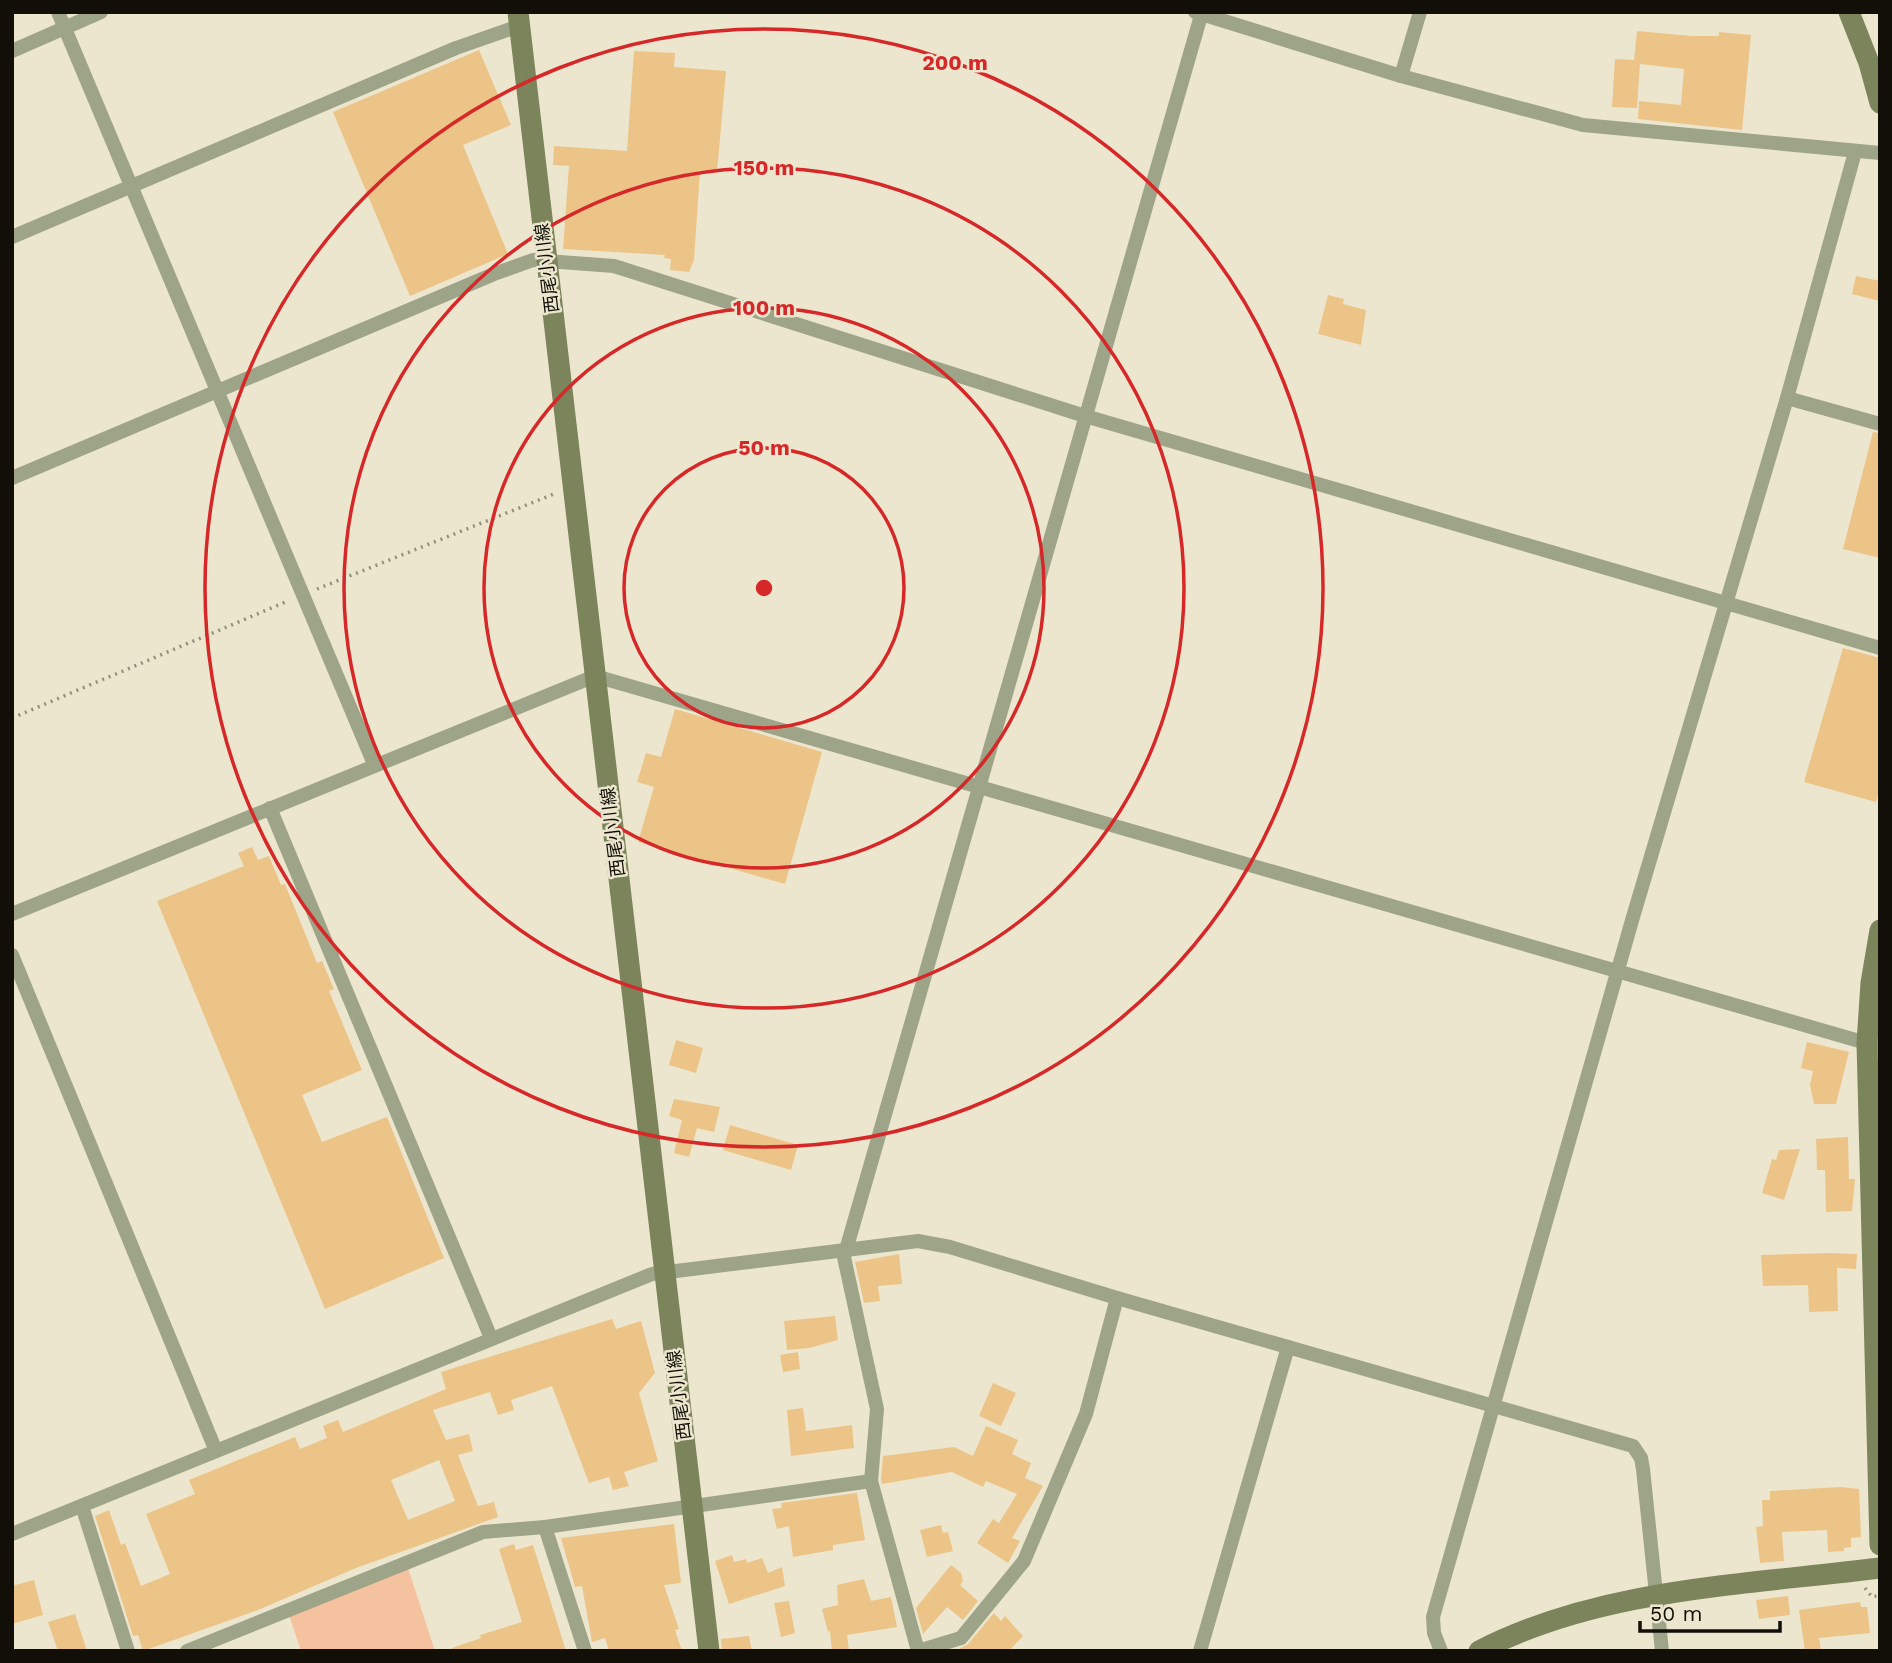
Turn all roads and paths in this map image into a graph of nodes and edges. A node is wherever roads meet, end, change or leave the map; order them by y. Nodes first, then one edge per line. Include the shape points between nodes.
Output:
1 (58, 12) edge
2 (101, 12) edge
3 (1420, 12) edge
4 (1849, 12) edge
5 (1199, 13) edge
6 (519, 19) edge
7 (65, 29) junction
8 (12, 51) edge
9 (1401, 76) junction
10 (1880, 103) edge
11 (1855, 152) junction
12 (1880, 153) edge
13 (132, 187) junction
14 (12, 237) edge
15 (545, 260) junction
16 (218, 390) junction
17 (1787, 398) junction
18 (1086, 416) junction
19 (1880, 424) edge
20 (12, 478) edge
21 (1726, 603) junction
22 (1880, 648) edge
23 (595, 676) junction
24 (374, 764) junction
25 (978, 785) junction
26 (270, 808) junction
27 (12, 914) edge
28 (1880, 930) edge
29 (12, 955) edge
30 (1619, 974) junction
31 (1873, 1045) edge
32 (845, 1249) junction
33 (665, 1271) junction
34 (1117, 1298) junction
35 (1876, 1312) edge
36 (491, 1338) junction
37 (1288, 1347) junction
38 (1494, 1407) junction
39 (216, 1451) junction
40 (871, 1480) junction
41 (691, 1505) junction
42 (82, 1506) junction
43 (545, 1527) junction
44 (12, 1534) edge
45 (1880, 1545) edge
46 (1880, 1568) edge
47 (1657, 1597) junction
48 (128, 1651) edge
49 (187, 1651) edge
50 (585, 1651) edge
51 (709, 1651) edge
52 (918, 1651) edge
53 (1200, 1651) edge
54 (1441, 1651) edge
55 (1479, 1651) edge
56 (1662, 1651) edge

1 - 7 street
2 - 7 street
3 - 9 street
4 - 10 main road
5 - 9 street
5 - 18 street
6 - 13 street
6 - 15 main road, 西尾小川線
7 - 8 street
7 - 13 street
9 - 11 street via 1583,125
11 - 12 street
11 - 17 street
13 - 14 street
13 - 16 street
15 - 16 street via 494,274
15 - 18 street via 614,266
15 - 23 main road, 西尾小川線
16 - 20 street
16 - 24 street
17 - 19 street
17 - 21 street
18 - 21 street
18 - 25 street
21 - 22 street
21 - 30 street
23 - 24 street
23 - 25 street
23 - 33 main road, 西尾小川線
24 - 26 street
25 - 30 street
25 - 32 street
26 - 27 street
26 - 36 street
28 - 31 main road via 1871,983
29 - 39 street
30 - 31 street
30 - 38 street
31 - 35 main road
32 - 33 street
32 - 34 street via 932,1242
32 - 40 street via 877,1409
33 - 36 street
33 - 41 main road, 西尾小川線
34 - 37 street
34 - 52 street via 1086,1414 1024,1561 961,1638
35 - 45 main road
36 - 39 street
37 - 38 street
37 - 53 street
38 - 47 street via 1633,1446 1643,1469
38 - 54 street via 1433,1617 1433,1633
39 - 42 street
40 - 41 street
40 - 52 street
41 - 43 street
41 - 51 main road, 西尾小川線
42 - 44 street
42 - 48 street
43 - 49 street via 483,1532
43 - 50 street
46 - 47 main road
47 - 55 main road via 1554,1620
47 - 56 street

